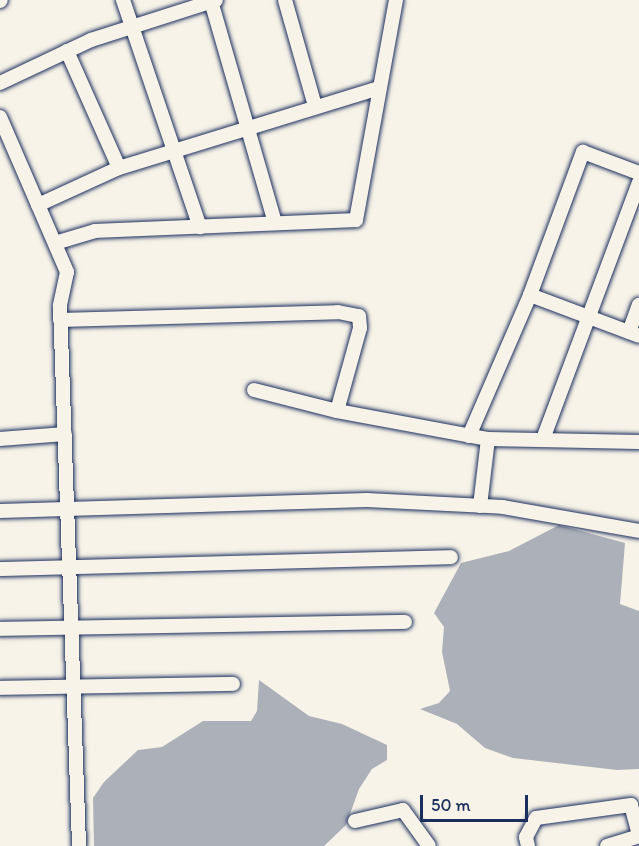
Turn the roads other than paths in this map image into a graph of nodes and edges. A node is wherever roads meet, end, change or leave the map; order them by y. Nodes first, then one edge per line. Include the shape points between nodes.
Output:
1 (123, 0) edge
2 (285, 0) edge
3 (396, 0) edge
4 (214, 1) edge
5 (134, 24) junction
6 (67, 51) junction
7 (0, 83) edge
8 (379, 88) junction
9 (315, 106) junction
10 (0, 117) edge
11 (247, 126) junction
12 (175, 149) junction
13 (119, 168) junction
14 (639, 173) edge
15 (639, 182) edge
16 (38, 205) junction
17 (275, 223) junction
18 (200, 226) junction
19 (55, 243) junction
20 (530, 295) junction
21 (639, 305) edge
22 (588, 317) junction
23 (60, 321) junction
24 (634, 334) edge
25 (254, 390) dead end
26 (337, 411) junction
27 (65, 434) junction
28 (470, 436) junction
29 (0, 439) edge
30 (488, 439) junction
31 (543, 439) junction
32 (639, 442) edge
33 (480, 506) junction
34 (67, 509) junction
35 (0, 511) edge
36 (639, 531) edge
37 (450, 557) dead end
38 (69, 567) junction
39 (0, 569) edge
40 (405, 622) dead end
41 (72, 627) junction
42 (0, 629) edge
43 (233, 684) dead end
44 (74, 687) junction
45 (0, 688) edge
46 (355, 820) dead end
47 (639, 836) edge
48 (79, 846) edge
49 (429, 846) edge
50 (528, 846) edge
51 (607, 846) edge

1 - 5 street
2 - 9 street
3 - 8 street
4 - 5 street
4 - 11 street
5 - 6 street
5 - 12 street
6 - 7 street
6 - 13 street
8 - 9 street
8 - 17 street via 356,220
9 - 11 street
10 - 16 street
11 - 12 street
11 - 17 street
12 - 13 street
12 - 18 street
13 - 16 street
14 - 20 street via 583,152
15 - 22 street
16 - 19 street
17 - 18 street
18 - 19 street via 95,231
19 - 23 street via 67,272
20 - 22 street
20 - 28 street
21 - 24 street
22 - 24 street
22 - 31 street
23 - 26 street via 338,312 359,316 360,328
23 - 27 street
25 - 26 street
26 - 28 street
27 - 29 street
27 - 34 street
28 - 30 street
30 - 31 street
30 - 33 street
31 - 32 street
33 - 34 street via 367,500
33 - 36 street
34 - 35 street
34 - 38 street
37 - 38 street
38 - 39 street
38 - 41 street
40 - 41 street
41 - 42 street
41 - 44 street
43 - 44 street
44 - 45 street
44 - 48 street
46 - 49 street via 403,810
47 - 50 street via 631,806 536,818 526,837
47 - 51 street

